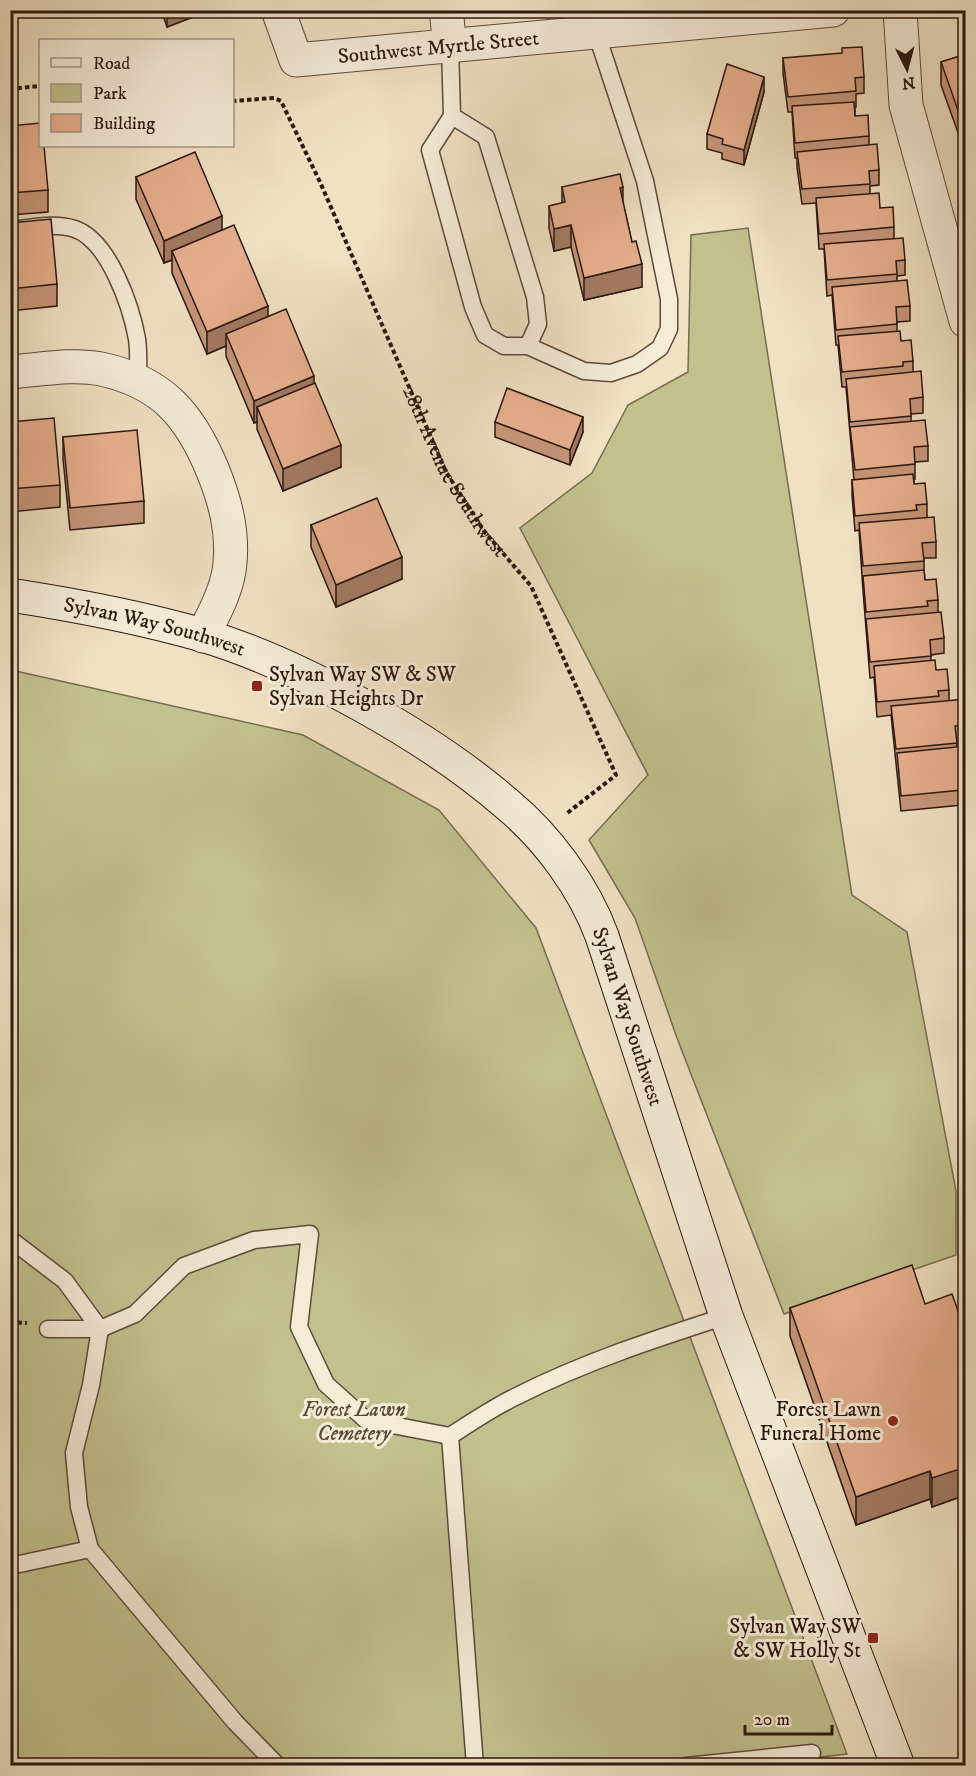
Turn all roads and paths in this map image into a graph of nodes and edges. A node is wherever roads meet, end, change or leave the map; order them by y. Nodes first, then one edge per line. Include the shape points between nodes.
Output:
1 (278, 10) edge
2 (446, 10) edge
3 (833, 10) edge
4 (900, 10) edge
5 (675, 18) edge
6 (596, 32) junction
7 (450, 46) junction
8 (39, 86) edge
9 (10, 89) edge
10 (234, 101) edge
11 (452, 116) junction
12 (10, 230) edge
13 (966, 321) edge
14 (528, 346) junction
15 (10, 372) edge
16 (138, 381) junction
17 (10, 595) edge
18 (203, 636) junction
19 (566, 814) dead end
20 (10, 1239) edge
21 (726, 1316) junction
22 (48, 1329) dead end
23 (100, 1329) junction
24 (450, 1436) junction
25 (90, 1549) junction
26 (10, 1566) edge
27 (812, 1753) dead end
28 (278, 1766) edge
29 (475, 1766) edge
30 (686, 1766) edge
31 (898, 1766) edge

1 - 7 street, Southwest Myrtle Street via 296,60
2 - 7 street
3 - 5 street, Southwest Myrtle Street
4 - 13 street via 906,105
5 - 6 street, Southwest Myrtle Street
6 - 7 street, Southwest Myrtle Street
6 - 14 lane via 645,181 669,299 669,329 660,348 637,364 610,373 584,371
7 - 11 lane
8 - 9 path
10 - 19 path, 28th Avenue Southwest via 281,101 446,472 484,531 531,586 616,775
11 - 14 lane via 486,137 535,297 538,324
11 - 14 lane via 430,150 473,307 484,335 504,345
12 - 16 lane via 54,225 76,230 94,241 107,258 133,319 138,342
15 - 16 street via 80,367
16 - 18 street via 166,397 188,419 223,495 231,531 230,566 221,600
17 - 18 street, Sylvan Way Southwest via 100,609
18 - 21 street, Sylvan Way Southwest via 292,671 370,710 456,765 508,804 571,877 596,921
20 - 23 lane via 65,1281
21 - 24 lane via 578,1367 515,1396
21 - 31 street, Sylvan Way Southwest
22 - 23 lane
23 - 24 lane via 135,1314 184,1266 254,1240 310,1234 299,1327 326,1384 366,1420
23 - 25 lane via 74,1454
24 - 29 lane
25 - 26 lane
25 - 28 lane via 235,1722
27 - 30 lane

